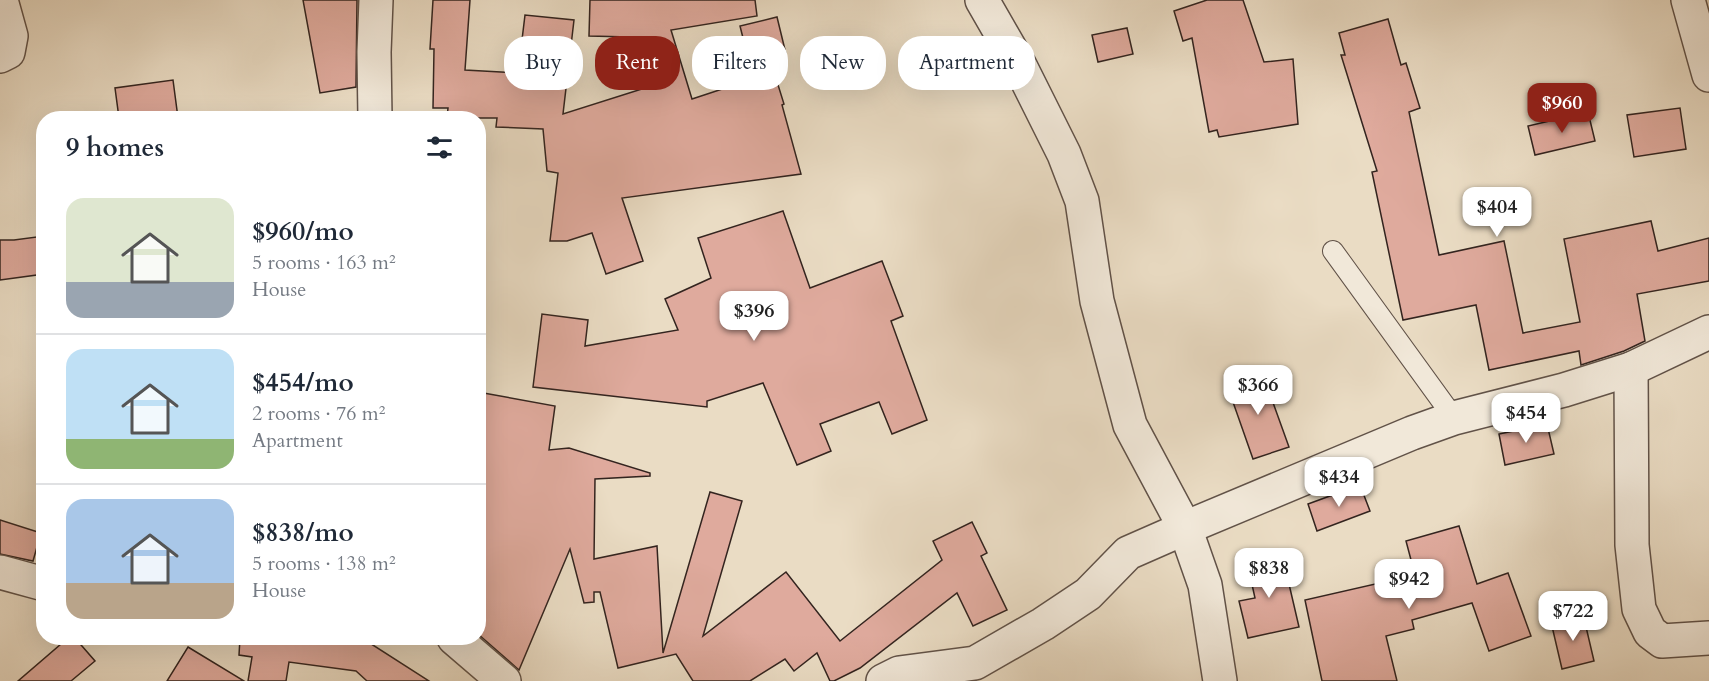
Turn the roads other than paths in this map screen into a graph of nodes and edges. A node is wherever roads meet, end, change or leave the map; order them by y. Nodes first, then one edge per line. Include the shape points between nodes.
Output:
1 (1, 0) edge
2 (376, 0) edge
3 (982, 0) edge
4 (1688, 0) edge
5 (0, 56) edge
6 (1709, 75) edge
7 (375, 111) edge
8 (1333, 250) dead end
9 (1709, 332) edge
10 (1631, 369) junction
11 (1454, 418) junction
12 (1185, 528) junction
13 (0, 572) edge
14 (36, 582) edge
15 (1709, 638) edge
16 (462, 645) edge
17 (504, 681) edge
18 (883, 681) edge
19 (1221, 681) edge

1 - 5 street via 11,36 8,52
2 - 7 street
3 - 12 street via 1064,154 1082,201 1097,302 1130,425
4 - 6 street
8 - 11 lane
9 - 10 street
10 - 11 street
10 - 15 street via 1632,545 1639,609 1650,632 1662,641
11 - 12 street
12 - 18 street via 1128,553 1088,594 975,663 898,673
12 - 19 street via 1206,585
13 - 14 street
16 - 17 street

